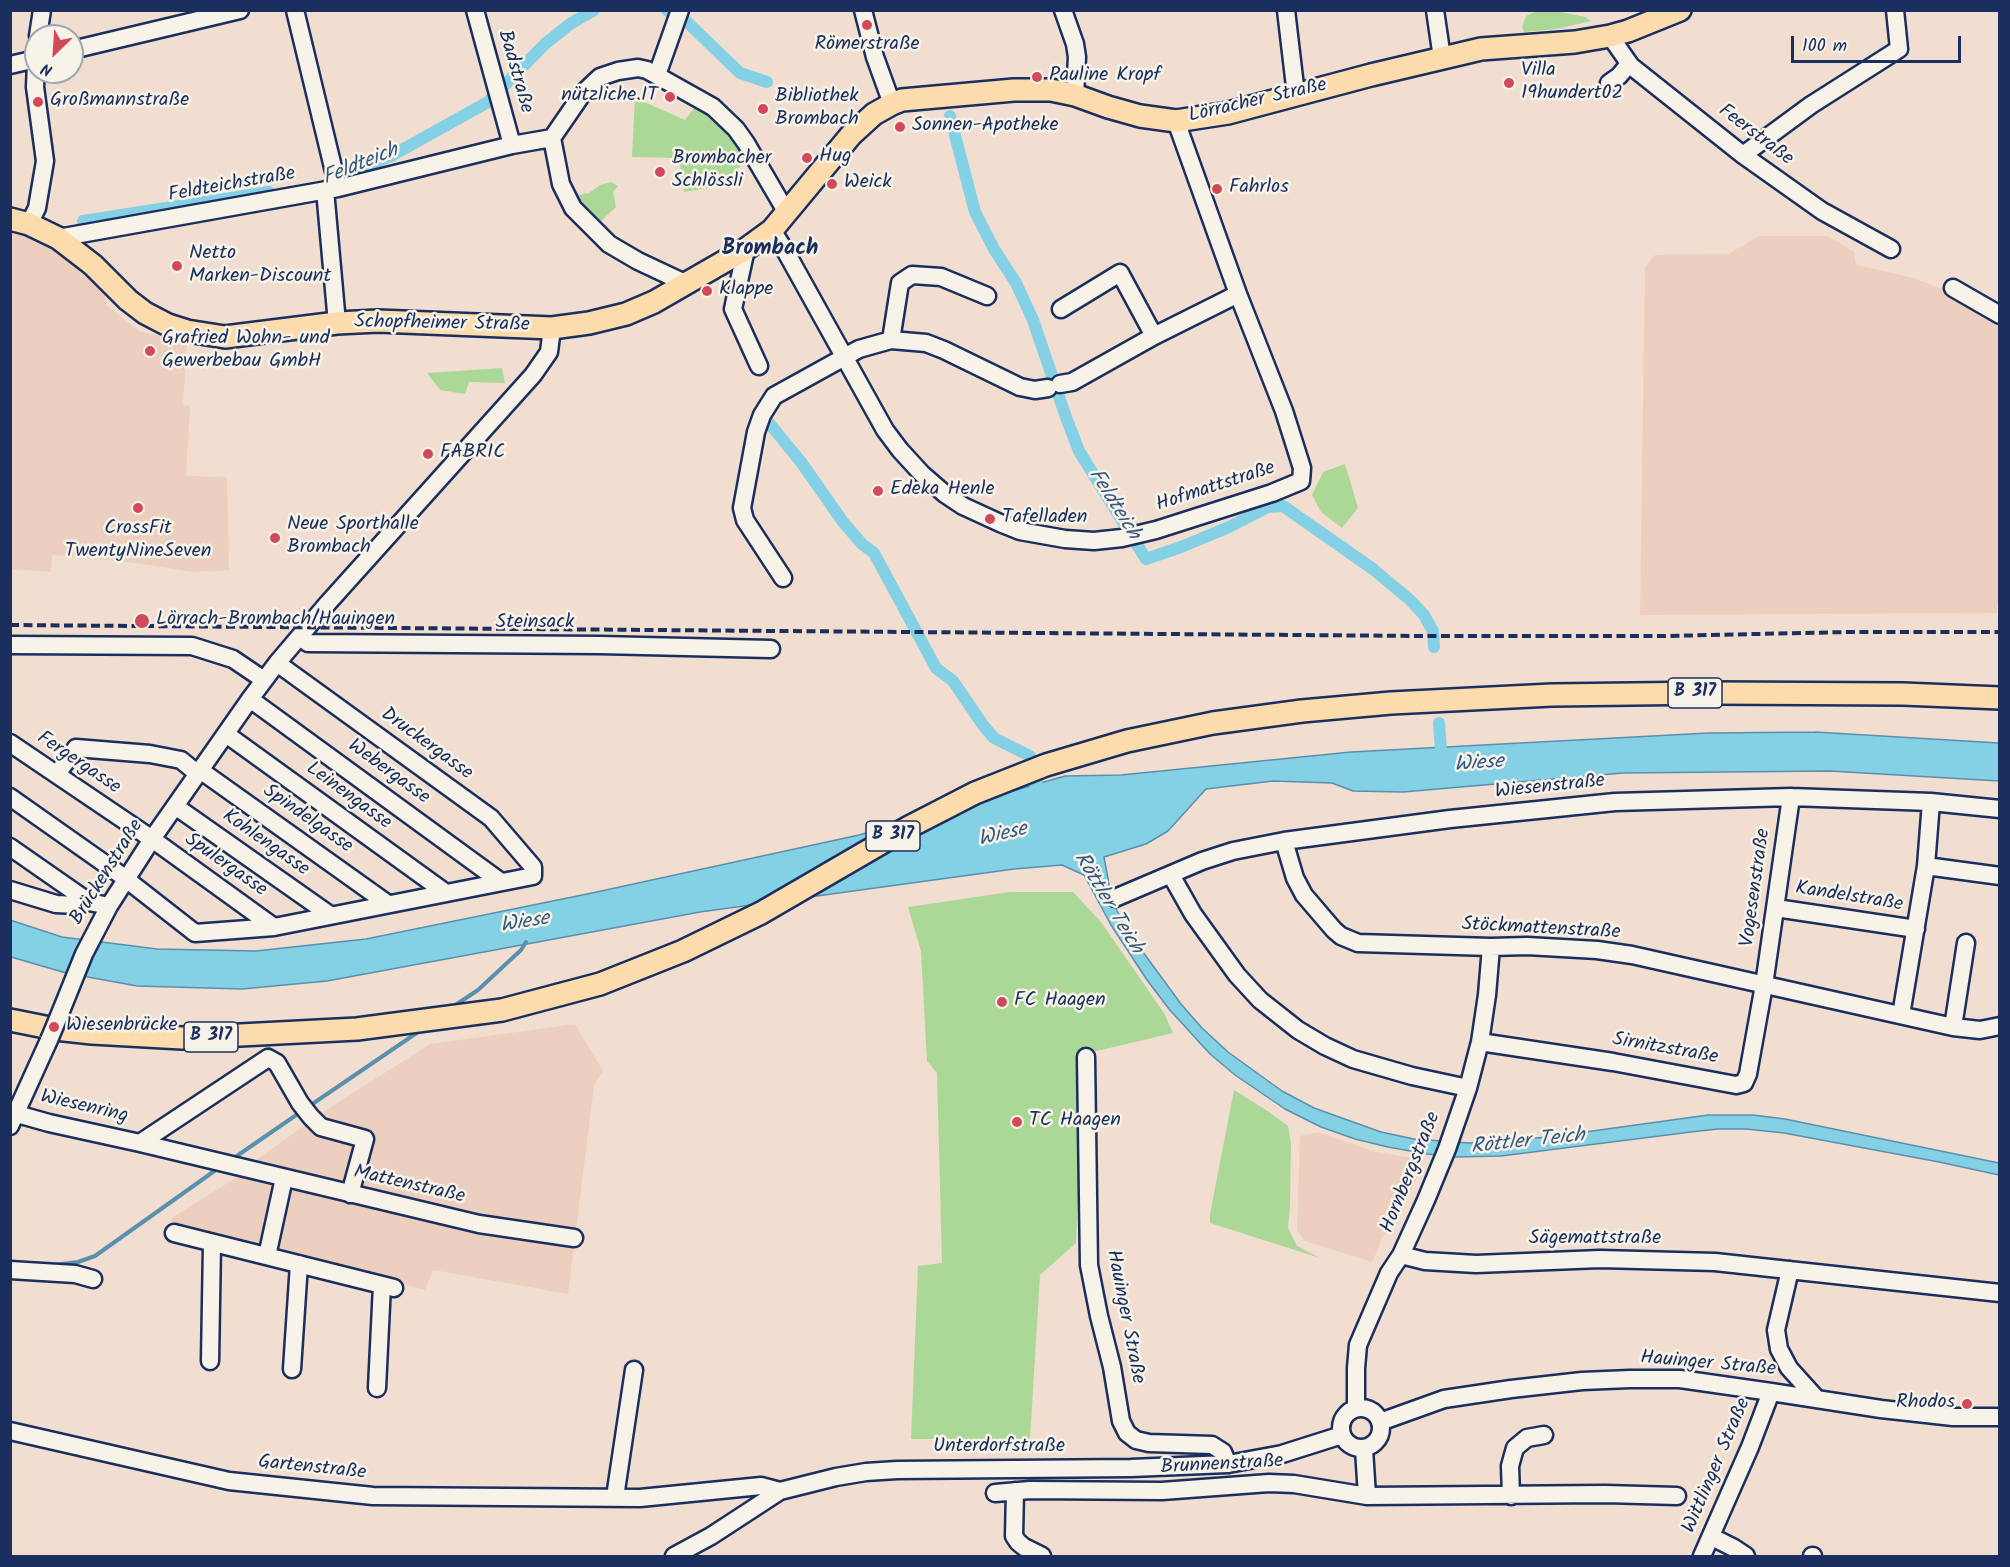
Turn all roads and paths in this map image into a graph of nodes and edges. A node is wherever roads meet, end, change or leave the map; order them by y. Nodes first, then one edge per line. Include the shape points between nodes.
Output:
1 (240, 10) edge
2 (295, 10) edge
3 (475, 10) edge
4 (863, 10) edge
5 (1063, 10) edge
6 (1286, 10) edge
7 (1435, 10) edge
8 (1680, 10) edge
9 (1895, 10) edge
10 (678, 14) edge
11 (1610, 36) junction
12 (84, 47) edge
13 (1442, 58) junction
14 (1629, 64) junction
15 (657, 75) junction
16 (1609, 83) dead end
17 (35, 84) edge
18 (1075, 95) junction
19 (1296, 95) junction
20 (892, 104) junction
21 (1176, 121) junction
22 (552, 138) junction
23 (512, 144) junction
24 (1743, 155) junction
25 (333, 184) junction
26 (788, 213) junction
27 (20, 222) edge
28 (772, 230) junction
29 (58, 238) junction
30 (746, 249) junction
31 (1892, 249) dead end
32 (687, 284) junction
33 (1953, 288) dead end
34 (1238, 294) junction
35 (987, 296) dead end
36 (1061, 309) dead end
37 (2000, 315) edge
38 (337, 323) junction
39 (552, 328) junction
40 (1154, 336) junction
41 (891, 340) junction
42 (843, 356) junction
43 (759, 366) dead end
44 (783, 578) dead end
45 (300, 637) junction
46 (10, 645) edge
47 (771, 649) dead end
48 (277, 663) junction
49 (264, 680) junction
50 (2000, 698) edge
51 (250, 699) junction
52 (225, 734) junction
53 (10, 743) edge
54 (199, 772) junction
55 (57, 774) junction
56 (10, 797) edge
57 (1791, 797) junction
58 (1931, 802) junction
59 (175, 806) junction
60 (2000, 809) edge
61 (152, 839) junction
62 (1284, 842) junction
63 (10, 847) edge
64 (1926, 866) junction
65 (1172, 875) junction
66 (2000, 876) edge
67 (128, 881) junction
68 (501, 882) junction
69 (10, 890) edge
70 (446, 893) junction
71 (1115, 898) dead end
72 (89, 902) junction
73 (388, 904) junction
74 (1776, 908) junction
75 (106, 910) junction
76 (330, 915) junction
77 (274, 927) junction
78 (1916, 929) junction
79 (1966, 943) dead end
80 (1491, 947) junction
81 (1764, 985) junction
82 (1901, 1015) junction
83 (10, 1020) edge
84 (2000, 1026) edge
85 (1953, 1027) junction
86 (1480, 1042) junction
87 (1086, 1057) dead end
88 (1468, 1088) junction
89 (15, 1109) edge
90 (141, 1143) junction
91 (236, 1166) joint
92 (284, 1178) junction
93 (350, 1194) junction
94 (174, 1233) dead end
95 (574, 1238) dead end
96 (212, 1244) junction
97 (1401, 1255) junction
98 (267, 1256) junction
99 (298, 1264) junction
100 (10, 1270) edge
101 (1790, 1270) junction
102 (93, 1279) dead end
103 (2000, 1293) edge
104 (210, 1361) dead end
105 (292, 1369) dead end
106 (634, 1370) dead end
107 (377, 1388) dead end
108 (1771, 1392) junction
109 (1817, 1399) junction
110 (1356, 1408) junction
111 (2000, 1417) edge
112 (1380, 1422) junction
113 (10, 1431) edge
114 (1342, 1435) junction
115 (1544, 1435) dead end
116 (1364, 1449) junction
117 (1228, 1464) junction
118 (780, 1491) junction
119 (1015, 1491) junction
120 (995, 1493) dead end
121 (1367, 1496) junction
122 (1511, 1496) junction
123 (1677, 1496) dead end
124 (615, 1497) junction
125 (1712, 1537) junction
126 (675, 1557) edge
127 (1042, 1557) edge
128 (1702, 1557) edge
129 (1746, 1557) edge

1 - 12 street
2 - 25 street
3 - 23 street, Badstraße
4 - 20 street
5 - 18 street via 1077,57
6 - 19 street
7 - 13 street
8 - 11 main road, Lörracher Straße
9 - 24 street via 1899,49 1811,105
10 - 15 street
11 - 13 main road, Lörracher Straße via 1481,49
11 - 14 street, Feerstraße
13 - 19 main road, Lörracher Straße
14 - 16 street
14 - 24 street, Feerstraße
15 - 22 street via 638,68 600,77 583,93
15 - 26 street via 712,107 736,129
17 - 27 street via 45,161 37,208
18 - 20 main road, Lörracher Straße via 1051,90 1014,90 914,98
18 - 21 main road, Lörracher Straße via 1140,116
19 - 21 main road, Lörracher Straße via 1228,113
20 - 26 main road, Lörracher Straße via 851,135
21 - 34 street, Hofmattstraße
22 - 23 street, Feldteichstraße
22 - 32 street via 561,184 573,208 609,244
23 - 25 street, Feldteichstraße
24 - 31 street, Feerstraße via 1822,211
25 - 29 street, Feldteichstraße
25 - 38 street
26 - 28 main road, Lörracher Straße
27 - 29 main road, Schopfheimer Straße
28 - 30 main road, Lörracher Straße
28 - 42 street, Hofmattstraße
29 - 38 main road, Schopfheimer Straße via 145,313 187,331 225,337
30 - 32 main road, Lörracher Straße
30 - 43 street via 733,309
32 - 39 main road, Schopfheimer Straße via 626,314
33 - 37 street
34 - 40 street
34 - 42 street, Hofmattstraße via 1284,411 1302,468 1301,481 1122,538 1094,541 1020,531 954,500 900,450
35 - 41 street via 940,277 912,275 900,283
36 - 40 street via 1120,273
38 - 39 main road, Schopfheimer Straße
39 - 45 street, Brückenstraße via 549,352 533,375
40 - 41 street via 1072,382 1035,390 1020,387 926,343
41 - 42 street
42 - 44 street via 774,396 756,432 742,507 745,520
45 - 47 street, Steinsack via 308,642
45 - 48 street, Brückenstraße
46 - 49 street via 192,645 233,659
48 - 49 street, Brückenstraße
48 - 68 street, Druckergasse via 491,818 533,867 533,876
49 - 51 street, Brückenstraße
50 - 83 main road, B 317 via 1711,693 1552,696 1302,711 1179,730 1046,765 975,793 760,913 683,951 600,984 502,1010 357,1029 183,1038 92,1033
51 - 52 street, Brückenstraße
51 - 68 street, Webergasse
52 - 54 street, Brückenstraße
52 - 70 street, Leinengasse
53 - 55 street, Fergergasse
54 - 55 street, Spindelgasse via 181,760 76,748
54 - 59 street, Brückenstraße
54 - 73 street, Spindelgasse
55 - 61 street, Fergergasse
56 - 67 street
57 - 58 street, Wiesenstraße
57 - 62 street, Wiesenstraße via 1615,802
57 - 74 street, Vogesenstraße
58 - 60 street, Wiesenstraße
58 - 64 street, Kandelstraße
59 - 61 street, Brückenstraße
59 - 76 street, Kohlengasse
61 - 67 street, Brückenstraße
61 - 77 street, Spulergasse
62 - 65 street, Wiesenstraße via 1233,851
62 - 80 street, Stöckmattenstraße via 1304,895 1334,930 1349,940 1366,945
63 - 72 street
64 - 66 street
64 - 78 street, Kandelstraße
65 - 71 street, Wiesenstraße
65 - 88 street via 1193,914 1237,975 1288,1023 1353,1059
67 - 75 street, Brückenstraße
67 - 77 street via 195,933
68 - 70 street
69 - 72 street via 56,904
70 - 73 street
72 - 75 street
73 - 76 street
74 - 78 street, Kandelstraße
74 - 81 street, Vogesenstraße
75 - 89 street, Brückenstraße, bridge
76 - 77 street
78 - 82 street, Kandelstraße
79 - 85 street
80 - 81 street, Stöckmattenstraße via 1597,950
80 - 86 street, Hornbergstraße
81 - 82 street, Stöckmattenstraße
81 - 86 street, Sirnitzstraße via 1748,1074 1744,1083 1736,1085
82 - 85 street, Stöckmattenstraße
84 - 85 street, Stöckmattenstraße via 1980,1030
86 - 88 street, Hornbergstraße
87 - 117 street, Hauinger Straße via 1089,1265 1121,1421 1136,1440 1212,1445 1223,1452
88 - 97 street, Hornbergstraße via 1441,1164
89 - 90 street, Wiesenring via 49,1123
90 - 91 street, Wiesenring
90 - 93 street, Wiesenring via 268,1058 277,1063 304,1108 321,1127 365,1139
91 - 92 street, Mattenstraße
92 - 93 street, Mattenstraße
92 - 98 street
93 - 95 street, Mattenstraße via 479,1224
94 - 96 street
96 - 98 street
96 - 104 street
97 - 101 street, Sägemattstraße via 1425,1261 1466,1263 1600,1259 1715,1262
97 - 110 street, Hornbergstraße via 1389,1273 1358,1345
98 - 99 street
99 - 105 street
99 - 107 street via 388,1287
100 - 102 street via 75,1274
101 - 103 street, Sägemattstraße
101 - 109 street via 1776,1330 1779,1349 1789,1368
106 - 124 street
108 - 109 street, Hauinger Straße
108 - 112 street, Hauinger Straße via 1680,1379 1582,1381 1444,1399
108 - 125 street, Wittlinger Straße
109 - 111 street, Hauinger Straße via 1953,1417
110 - 112 street via 1375,1413
110 - 114 street via 1343,1419
112 - 116 street via 1379,1439
113 - 124 street, Gartenstraße via 229,1481 373,1496
114 - 116 street via 1347,1443
114 - 117 street, Unterdorfstraße via 1282,1454
115 - 122 street via 1527,1438 1515,1448 1510,1466
116 - 121 street
117 - 118 street, Unterdorfstraße via 897,1470 836,1477
118 - 124 street, Gartenstraße via 761,1486 670,1496
118 - 126 street, Unterdorfstraße
119 - 120 street
119 - 121 street, Brunnenstraße via 1162,1491 1269,1483
119 - 127 street via 1014,1536
121 - 122 street, Brunnenstraße
122 - 123 street, Brunnenstraße
125 - 128 street, Wittlinger Straße
125 - 129 street

